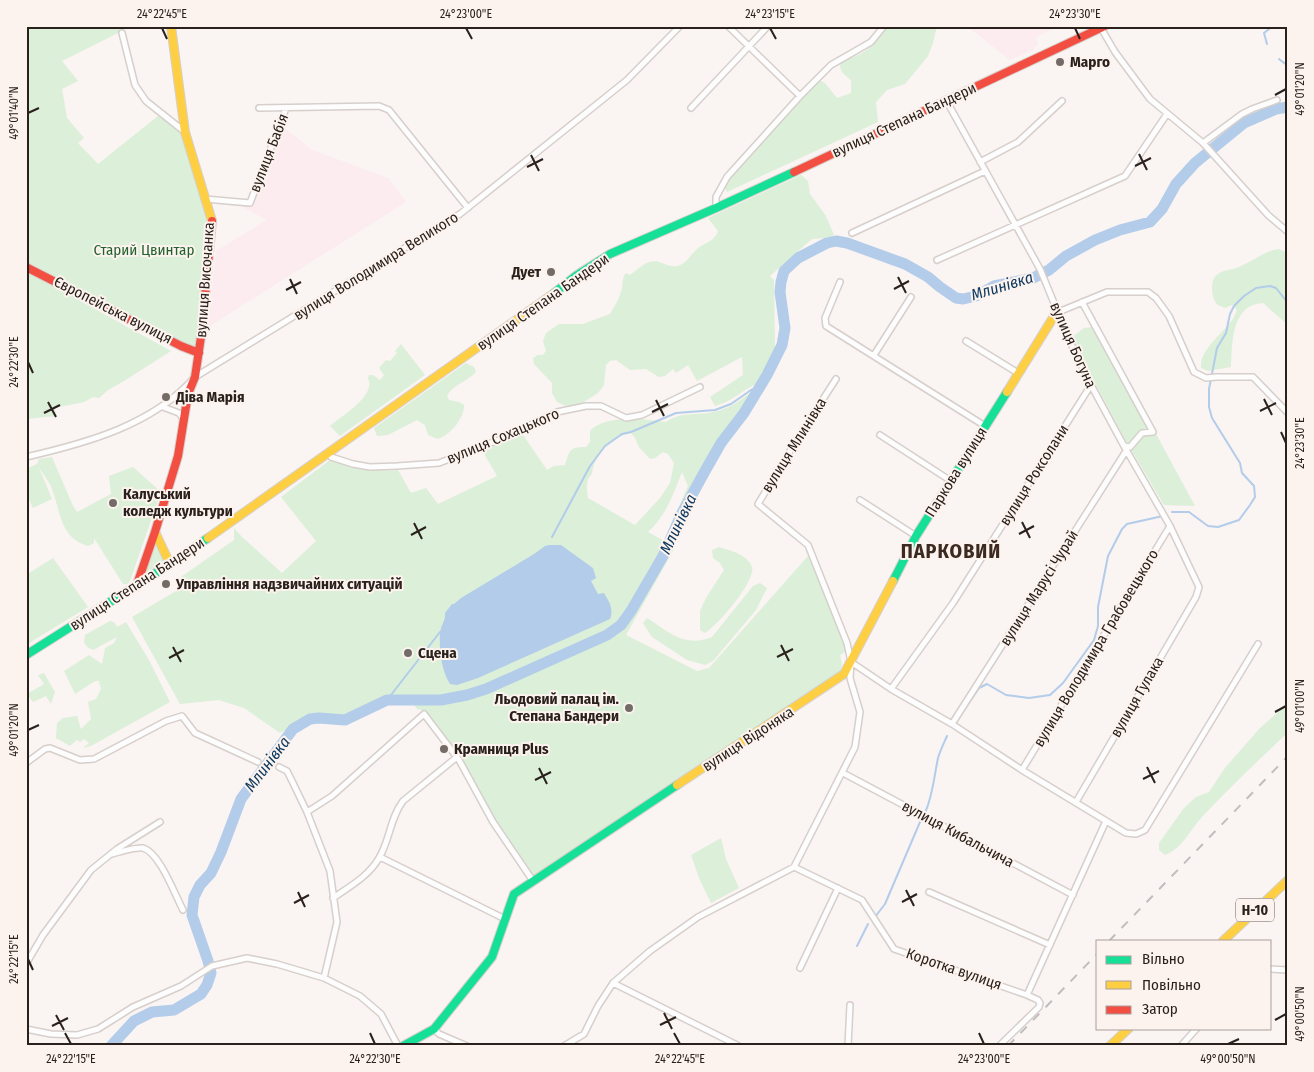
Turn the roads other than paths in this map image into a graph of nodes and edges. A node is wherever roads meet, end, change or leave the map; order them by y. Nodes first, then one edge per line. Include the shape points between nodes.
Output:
1 (171, 26) edge
2 (680, 26) edge
3 (728, 26) edge
4 (768, 26) edge
5 (884, 26) edge
6 (1103, 27) edge
7 (122, 33) dead end
8 (749, 46) junction
9 (800, 96) junction
10 (946, 100) junction
11 (1277, 100) dead end
12 (1062, 101) dead end
13 (260, 108) dead end
14 (286, 108) junction
15 (691, 108) dead end
16 (1167, 114) junction
17 (185, 132) junction
18 (1205, 144) junction
19 (980, 162) junction
20 (984, 171) junction
21 (205, 199) junction
22 (468, 208) junction
23 (716, 208) junction
24 (1016, 226) junction
25 (1288, 232) edge
26 (852, 233) dead end
27 (937, 260) dead end
28 (26, 267) edge
29 (840, 282) dead end
30 (911, 297) dead end
31 (1082, 302) junction
32 (1056, 313) junction
33 (966, 341) dead end
34 (199, 353) junction
35 (874, 356) junction
36 (1018, 373) junction
37 (195, 377) junction
38 (836, 379) dead end
39 (1091, 385) junction
40 (700, 387) dead end
41 (163, 407) junction
42 (1288, 413) edge
43 (184, 420) junction
44 (986, 426) junction
45 (880, 435) dead end
46 (1125, 449) junction
47 (329, 453) junction
48 (26, 457) edge
49 (951, 481) junction
50 (860, 500) dead end
51 (1170, 526) junction
52 (155, 532) junction
53 (916, 536) junction
54 (170, 564) junction
55 (136, 587) junction
56 (1198, 591) joint
57 (1258, 644) dead end
58 (26, 655) edge
59 (851, 662) junction
60 (891, 689) junction
61 (952, 724) junction
62 (457, 757) junction
63 (258, 762) dead end
64 (26, 763) edge
65 (279, 767) dead end
66 (1022, 770) junction
67 (842, 773) junction
68 (1076, 802) junction
69 (307, 812) junction
70 (1106, 821) junction
71 (160, 822) dead end
72 (109, 854) junction
73 (380, 857) junction
74 (794, 867) junction
75 (1288, 880) edge
76 (534, 881) junction
77 (838, 888) junction
78 (929, 892) dead end
79 (1073, 894) junction
80 (333, 898) junction
81 (183, 910) dead end
82 (505, 919) junction
83 (1224, 940) edge
84 (1050, 945) junction
85 (26, 964) edge
86 (800, 968) dead end
87 (1272, 968) edge
88 (1288, 970) edge
89 (324, 978) junction
90 (613, 983) junction
91 (1028, 994) junction
92 (850, 1005) dead end
93 (26, 1029) edge
94 (434, 1029) junction
95 (1127, 1030) edge
96 (1195, 1030) edge
97 (398, 1046) edge
98 (403, 1046) edge
99 (467, 1046) edge
100 (564, 1046) edge
101 (739, 1046) edge
102 (848, 1046) edge
103 (999, 1046) edge
104 (1110, 1046) edge
105 (1181, 1046) edge

1 - 17 street, вулиця Височанка
2 - 22 street, вулиця Володимира Великого via 628,80
3 - 8 street
4 - 8 street
5 - 9 street via 871,42 832,65
6 - 10 street, вулиця Степана Бандери
6 - 16 street via 1115,52 1150,99
7 - 17 street via 135,85 146,101
8 - 9 street
8 - 15 street
9 - 23 street via 727,177 716,197
10 - 19 street, вулиця Богуна
10 - 23 street, вулиця Степана Бандери
11 - 18 street via 1242,114
12 - 19 street via 1018,142
13 - 14 street
14 - 21 street, вулиця Бабія via 250,203
14 - 22 street, вулиця Бабія via 379,106 389,110
16 - 18 street
16 - 24 street via 1125,176
17 - 21 street, вулиця Височанка
18 - 25 street via 1268,215
19 - 20 street, вулиця Богуна
20 - 24 street, вулиця Богуна
20 - 26 street
21 - 34 street, вулиця Височанка via 212,221
22 - 37 street, вулиця Володимира Великого
23 - 47 street, вулиця Степана Бандери via 610,254
24 - 27 street
24 - 32 street, вулиця Богуна via 1040,269
28 - 34 street, Європейська вулиця
29 - 35 street via 825,318 826,326
30 - 35 street
31 - 32 street
31 - 42 street via 1107,292 1153,294 1169,316 1194,372 1206,378 1253,377
31 - 46 street via 1153,432 1142,433
32 - 36 street, Паркова вулиця
32 - 39 street, вулиця Богуна
33 - 36 street
34 - 37 street, вулиця Височанка
35 - 44 street
36 - 44 street, Паркова вулиця
37 - 41 street, вулиця Володимира Великого
37 - 43 street, вулиця Височанка via 188,394
38 - 59 street, вулиця Млинівка via 758,504 808,545 847,643
39 - 46 street, вулиця Богуна
39 - 60 street, вулиця Роксолани via 953,603
40 - 47 street, вулиця Сохацького via 642,415 626,418 601,406 557,412 440,463 370,467 331,457
41 - 43 street
41 - 48 street, вулиця Володимира Великого via 88,441
43 - 52 street, вулиця Височанка via 178,456
44 - 49 street, Паркова вулиця
45 - 49 street
46 - 51 street, вулиця Богуна
46 - 61 street, вулиця Марусі Чурай
47 - 54 street, вулиця Степана Бандери
49 - 53 street, Паркова вулиця
50 - 53 street
51 - 56 street, вулиця Богуна
51 - 66 street, вулиця Володимира Грабовецького
52 - 54 street
52 - 55 street, вулиця Височанка
53 - 59 street, Паркова вулиця
54 - 55 street, вулиця Степана Бандери
55 - 58 street, вулиця Степана Бандери
56 - 68 street, вулиця Гулака
57 - 70 street via 1145,830 1136,834 1126,833
59 - 60 street
59 - 67 street via 850,678 860,712 855,747
59 - 76 street, вулиця Відоняка via 844,674 830,684
60 - 61 street
61 - 66 street
62 - 69 street via 424,714 332,796
62 - 73 street via 396,810
62 - 76 street via 493,822
63 - 64 street via 195,733 182,716 166,721 94,759 80,760 50,748
65 - 69 street via 287,771
66 - 68 street
67 - 74 street
67 - 79 street, вулиця Кибальчича
68 - 70 street
69 - 80 street via 330,871
70 - 79 street
71 - 72 street
72 - 81 street via 141,848 148,851 162,868
72 - 85 street via 91,870
73 - 80 street via 362,878
73 - 82 street
74 - 77 street, Коротка вулиця
74 - 90 street via 698,917 650,951
75 - 83 street, Н-10
76 - 82 street, вулиця Відоняка via 514,894
77 - 86 street
77 - 91 street, Коротка вулиця via 862,900 894,949
78 - 84 street
79 - 84 street
80 - 89 street via 337,922
82 - 94 street, вулиця Відоняка via 492,957
84 - 91 street
87 - 88 street
89 - 93 street via 247,958 212,966 182,986 133,1007 98,1029 77,1035
89 - 97 street via 360,996 381,1014
90 - 100 street via 584,1034
90 - 101 street
91 - 103 street via 1038,1000 1039,1007
92 - 102 street
94 - 98 street, вулиця Відоняка
94 - 99 street
95 - 104 street
96 - 105 street

